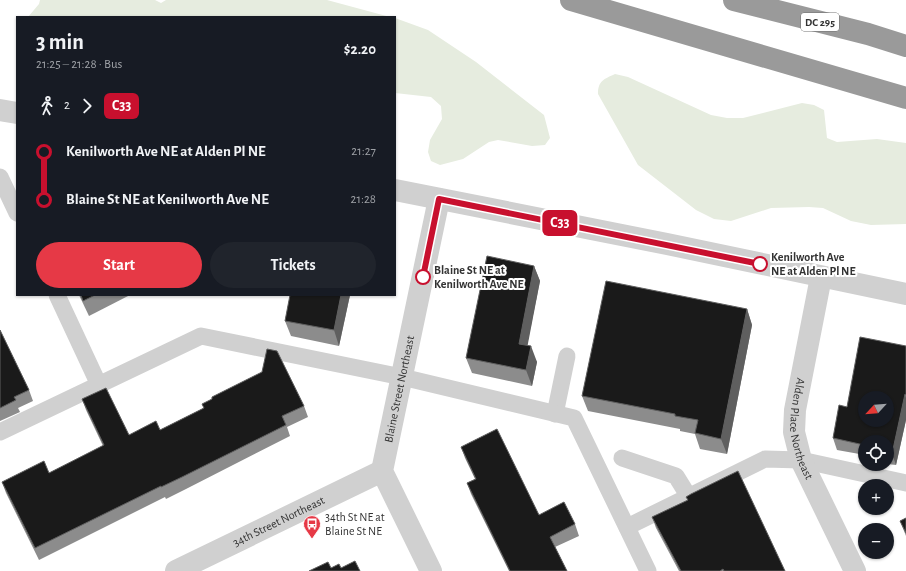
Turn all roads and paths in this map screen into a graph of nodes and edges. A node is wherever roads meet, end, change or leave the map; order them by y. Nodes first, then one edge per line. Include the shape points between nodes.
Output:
1 (571, 0) edge
2 (734, 0) edge
3 (906, 46) edge
4 (906, 98) edge
5 (0, 110) edge
6 (16, 113) edge
7 (0, 177) edge
8 (396, 190) edge
9 (439, 199) junction
10 (16, 210) edge
11 (822, 277) junction
12 (906, 294) edge
13 (57, 296) edge
14 (567, 356) dead end
15 (402, 377) junction
16 (100, 385) junction
17 (555, 414) junction
18 (0, 432) edge
19 (622, 458) dead end
20 (801, 460) junction
21 (382, 471) junction
22 (906, 483) edge
23 (689, 496) junction
24 (627, 527) junction
25 (176, 571) edge
26 (431, 571) edge
27 (648, 571) edge
28 (855, 571) edge

1 - 4 highway
2 - 3 highway, DC 295
5 - 6 street
7 - 10 lane
8 - 9 street
9 - 11 street
9 - 15 street, Blaine Street Northeast
11 - 12 street
11 - 20 street, Alden Place Northeast via 795,410 794,432
13 - 16 lane
14 - 17 lane
15 - 16 lane via 201,336
15 - 17 lane
15 - 21 street, Blaine Street Northeast
16 - 18 lane
17 - 24 lane via 574,418
19 - 23 lane via 676,476
20 - 22 lane
20 - 23 lane via 764,459
20 - 28 street, Alden Place Northeast
21 - 25 street, 34th Street Northeast
21 - 26 street
23 - 24 lane
24 - 27 lane

